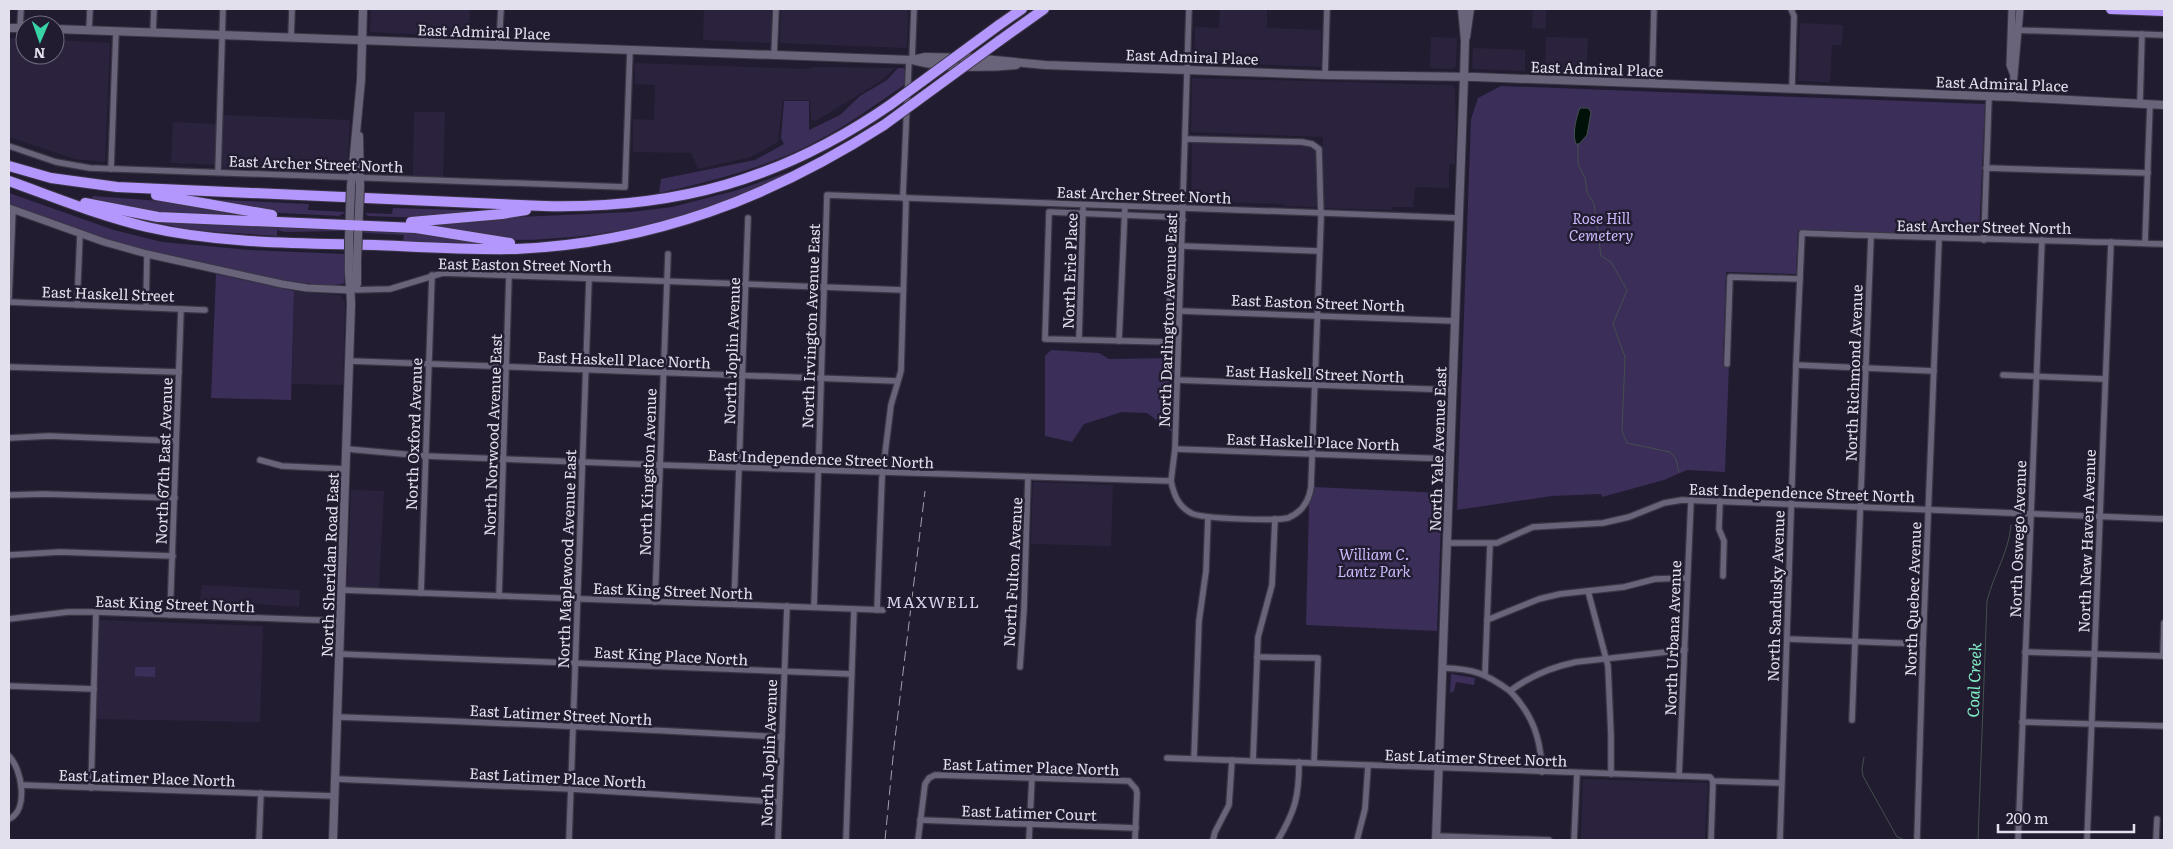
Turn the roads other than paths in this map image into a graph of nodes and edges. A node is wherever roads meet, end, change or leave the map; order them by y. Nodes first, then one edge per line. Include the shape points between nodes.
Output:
1 (90, 9) edge
2 (154, 9) edge
3 (223, 9) edge
4 (292, 9) edge
5 (363, 9) edge
6 (501, 9) edge
7 (776, 9) edge
8 (914, 9) edge
9 (1022, 9) edge
10 (1044, 9) edge
11 (1189, 9) edge
12 (1327, 9) edge
13 (1462, 9) edge
14 (1470, 9) edge
15 (1654, 9) edge
16 (1792, 9) edge
17 (2012, 9) edge
18 (2020, 9) edge
19 (2111, 9) edge
20 (2164, 11) edge
21 (2011, 27) junction
22 (2020, 27) junction
23 (65, 29) edge
24 (89, 30) junction
25 (116, 32) junction
26 (153, 33) junction
27 (2142, 34) junction
28 (222, 35) junction
29 (2164, 35) edge
30 (291, 38) junction
31 (362, 40) junction
32 (1465, 42) junction
33 (499, 45) junction
34 (630, 50) junction
35 (774, 55) junction
36 (910, 60) junction
37 (1188, 70) junction
38 (2013, 72) junction
39 (1325, 75) junction
40 (1464, 77) junction
41 (1652, 84) junction
42 (1792, 89) junction
43 (1988, 96) junction
44 (2012, 97) junction
45 (2140, 104) junction
46 (2150, 104) junction
47 (2164, 105) edge
48 (358, 124) junction
49 (1186, 138) junction
50 (9, 146) edge
51 (9, 166) edge
52 (1986, 168) junction
53 (111, 169) junction
54 (218, 172) junction
55 (2148, 173) junction
56 (351, 177) junction
57 (360, 178) junction
58 (9, 181) edge
59 (117, 188) junction
60 (827, 195) joint
61 (50, 196) junction
62 (904, 198) junction
63 (1083, 204) junction
64 (544, 206) junction
65 (1125, 206) junction
66 (1183, 208) junction
67 (11, 209) edge
68 (1083, 213) junction
69 (1320, 213) junction
70 (1125, 215) junction
71 (1172, 217) junction
72 (748, 218) dead end
73 (1459, 218) junction
74 (354, 219) junction
75 (1183, 220) junction
76 (1802, 233) joint
77 (80, 234) junction
78 (1871, 236) junction
79 (1939, 239) junction
80 (1984, 240) junction
81 (2042, 240) junction
82 (2111, 242) junction
83 (2145, 243) junction
84 (2164, 244) edge
85 (563, 245) junction
86 (1182, 246) junction
87 (1319, 250) junction
88 (147, 254) junction
89 (668, 254) dead end
90 (432, 275) junction
91 (509, 275) junction
92 (589, 278) junction
93 (1800, 279) junction
94 (667, 281) junction
95 (746, 284) junction
96 (824, 287) junction
97 (352, 290) junction
98 (903, 290) junction
99 (9, 298) edge
100 (9, 302) edge
101 (77, 304) junction
102 (146, 307) junction
103 (180, 309) junction
104 (206, 310) dead end
105 (1180, 311) junction
106 (1317, 316) junction
107 (1456, 321) junction
108 (1079, 340) junction
109 (1119, 341) junction
110 (350, 361) junction
111 (428, 364) junction
112 (1727, 364) dead end
113 (1796, 365) junction
114 (9, 367) edge
115 (506, 367) junction
116 (1866, 368) junction
117 (585, 370) junction
118 (1934, 371) junction
119 (179, 372) junction
120 (664, 372) junction
121 (742, 375) junction
122 (2003, 376) dead end
123 (2036, 377) junction
124 (821, 378) junction
125 (2105, 379) junction
126 (897, 380) junction
127 (1177, 380) junction
128 (1315, 385) junction
129 (1453, 390) junction
130 (9, 438) edge
131 (176, 441) junction
132 (347, 449) junction
133 (1175, 449) junction
134 (1312, 454) junction
135 (425, 456) junction
136 (504, 458) junction
137 (1450, 459) junction
138 (260, 460) dead end
139 (582, 461) junction
140 (660, 465) junction
141 (739, 467) junction
142 (346, 469) junction
143 (818, 470) junction
144 (883, 472) junction
145 (1028, 478) junction
146 (1171, 481) junction
147 (9, 495) edge
148 (175, 498) junction
149 (1690, 500) junction
150 (1720, 501) junction
151 (1791, 504) junction
152 (1860, 506) junction
153 (1928, 510) junction
154 (2031, 514) junction
155 (2100, 516) junction
156 (1208, 517) junction
157 (1275, 519) junction
158 (2164, 519) edge
159 (1447, 543) junction
160 (1490, 544) junction
161 (9, 555) edge
162 (173, 556) junction
163 (1723, 576) dead end
164 (1687, 578) junction
165 (342, 590) junction
166 (1588, 591) junction
167 (420, 593) junction
168 (499, 596) junction
169 (577, 599) junction
170 (655, 602) junction
171 (734, 604) junction
172 (787, 606) junction
173 (814, 607) junction
174 (854, 609) junction
175 (96, 612) junction
176 (170, 615) junction
177 (9, 619) edge
178 (1487, 620) junction
179 (341, 621) junction
180 (2164, 623) edge
181 (1787, 639) junction
182 (1855, 642) junction
183 (1923, 644) junction
184 (1685, 650) junction
185 (2025, 652) junction
186 (340, 654) junction
187 (2094, 654) junction
188 (2164, 656) edge
189 (1258, 657) junction
190 (1606, 659) junction
191 (575, 662) junction
192 (1020, 667) dead end
193 (1443, 668) junction
194 (784, 672) junction
195 (852, 674) junction
196 (1485, 674) junction
197 (9, 686) edge
198 (94, 689) junction
199 (1510, 692) junction
200 (338, 717) junction
201 (1852, 720) dead end
202 (2022, 722) junction
203 (2092, 722) junction
204 (573, 726) junction
205 (2164, 726) edge
206 (782, 737) junction
207 (9, 756) edge
208 (1168, 758) dead end
209 (1194, 758) junction
210 (1232, 760) junction
211 (1253, 761) junction
212 (1299, 762) junction
213 (1314, 763) junction
214 (1368, 766) junction
215 (1439, 768) junction
216 (1542, 772) junction
217 (1577, 773) junction
218 (1611, 774) junction
219 (1679, 776) junction
220 (1032, 777) junction
221 (336, 780) junction
222 (1713, 781) junction
223 (1781, 783) junction
224 (21, 785) junction
225 (91, 788) junction
226 (571, 789) junction
227 (261, 793) junction
228 (335, 796) junction
229 (779, 802) junction
230 (9, 819) edge
231 (2156, 819) dead end
232 (920, 820) junction
233 (1030, 824) junction
234 (1136, 828) junction
235 (1436, 838) edge
236 (260, 840) edge
237 (333, 840) edge
238 (569, 840) edge
239 (778, 840) edge
240 (846, 840) edge
241 (918, 840) edge
242 (1029, 840) edge
243 (1135, 840) edge
244 (1213, 840) edge
245 (1278, 840) edge
246 (1357, 840) edge
247 (1549, 840) edge
248 (1574, 840) edge
249 (1711, 840) edge
250 (1780, 840) edge
251 (1917, 840) edge
252 (2018, 840) edge
253 (2087, 840) edge
254 (2156, 840) edge

1 - 24 street
2 - 26 street
3 - 28 street
4 - 30 street
5 - 31 main road, North Sheridan Road East
6 - 33 street
7 - 35 street
8 - 36 street
9 - 64 highway, bridge via 890,105 822,147 764,173 698,193 638,204
10 - 85 highway, bridge via 884,125 754,196 633,234
11 - 37 street, North Darlington Avenue East
12 - 39 street
13 - 32 main road
14 - 32 main road
15 - 41 street
16 - 42 street
17 - 21 street
18 - 22 street
19 - 20 highway
21 - 22 street
21 - 38 street via 2010,65
22 - 27 street
22 - 38 street
23 - 24 main road, East Admiral Place
24 - 25 main road, East Admiral Place
25 - 26 main road, East Admiral Place
25 - 53 street
26 - 28 main road, East Admiral Place
27 - 29 street
27 - 45 street
28 - 30 main road, East Admiral Place
28 - 54 street
30 - 31 main road, East Admiral Place
31 - 33 main road, East Admiral Place
31 - 48 main road, North Sheridan Road East
32 - 40 main road, North Yale Avenue East
33 - 34 main road, East Admiral Place
34 - 35 main road, East Admiral Place
34 - 57 street, East Archer Street North via 625,187
35 - 36 main road, East Admiral Place
36 - 37 main road, East Admiral Place via 925,57 1000,59 1028,64
36 - 62 street
37 - 39 main road, East Admiral Place
37 - 49 street, North Darlington Avenue East
38 - 44 street
39 - 40 main road, East Admiral Place
40 - 41 main road, East Admiral Place
40 - 73 main road, North Yale Avenue East
41 - 42 main road, East Admiral Place
42 - 43 main road, East Admiral Place
43 - 44 main road, East Admiral Place
43 - 52 street
44 - 45 main road, East Admiral Place
45 - 46 main road, East Admiral Place
46 - 47 main road, East Admiral Place
46 - 55 street
48 - 56 main road, North Sheridan Road East
48 - 57 main road, North Sheridan Road East
49 - 66 street, North Darlington Avenue East
49 - 69 street via 1298,142 1317,146 1320,153
50 - 53 street, East Archer Street North via 78,167
51 - 59 highway via 51,178
52 - 55 street
52 - 80 street
53 - 54 street, East Archer Street North
54 - 56 street, East Archer Street North
55 - 83 street
56 - 57 street, East Archer Street North
56 - 74 main road, North Sheridan Road East, bridge
57 - 74 main road, North Sheridan Road East, bridge
58 - 61 highway
59 - 64 highway
59 - 74 highway via 260,214
60 - 62 street, East Archer Street North
60 - 96 street, North Irvington Avenue East
61 - 74 highway via 158,216
61 - 85 highway via 147,227 207,238 492,249
62 - 63 street, East Archer Street North
62 - 98 street
63 - 65 street, East Archer Street North
63 - 68 street, North Erie Place
64 - 74 highway via 433,222
65 - 66 street, East Archer Street North
65 - 70 street
66 - 69 street, East Archer Street North
66 - 75 street, North Darlington Avenue East
67 - 77 street, East Easton Street North
67 - 99 street
68 - 70 street, East Archer Street North
68 - 108 street, North Erie Place
68 - 108 street, East Archer Street North via 1050,212 1045,339
69 - 73 street, East Archer Street North
69 - 87 street
70 - 71 street, East Archer Street North
70 - 109 street
71 - 75 street, East Archer Street North
71 - 109 street, North Darlington Avenue East via 1169,342
72 - 95 street, North Joplin Avenue
73 - 107 main road, North Yale Avenue East
74 - 85 highway via 502,242
74 - 97 main road, North Sheridan Road East, bridge via 349,239 348,283
74 - 97 main road, North Sheridan Road East, bridge via 358,236 357,284
75 - 86 street, North Darlington Avenue East
76 - 78 street, East Archer Street North
76 - 93 street, North Sandusky Avenue
77 - 88 street, East Easton Street North
77 - 101 street
78 - 79 street, East Archer Street North
78 - 116 street, North Richmond Avenue
79 - 80 street, East Archer Street North
79 - 118 street, North Quebec Avenue
80 - 81 street, East Archer Street North
81 - 82 street, East Archer Street North
81 - 123 street, North Oswego Avenue
82 - 83 street, East Archer Street North
82 - 125 street, North New Haven Avenue
83 - 84 street, East Archer Street North
86 - 87 street
86 - 105 street, North Darlington Avenue East
87 - 106 street
88 - 97 street, East Easton Street North via 282,284
88 - 102 street
89 - 94 street, North Kingston Avenue
90 - 91 street, East Easton Street North
90 - 97 street, East Easton Street North via 390,289
90 - 111 street, North Oxford Avenue
91 - 92 street, East Easton Street North
91 - 115 street, North Norwood Avenue East
92 - 94 street, East Easton Street North
92 - 117 street, North Maplewood Avenue East
93 - 112 street via 1730,277
93 - 113 street, North Sandusky Avenue
94 - 95 street, East Easton Street North
94 - 120 street, North Kingston Avenue
95 - 96 street, East Easton Street North
95 - 121 street, North Joplin Avenue
96 - 98 street, East Easton Street North
96 - 124 street, North Irvington Avenue East
97 - 110 main road, North Sheridan Road East
98 - 126 street
100 - 101 street, East Haskell Street
101 - 102 street, East Haskell Street
102 - 103 street, East Haskell Street
103 - 104 street, East Haskell Street
103 - 119 street, North 67th East Avenue
105 - 106 street, East Easton Street North
105 - 127 street, North Darlington Avenue East
106 - 107 street, East Easton Street North
106 - 128 street
107 - 129 main road, North Yale Avenue East
108 - 109 street
110 - 111 street, East Haskell Place North
110 - 132 main road, North Sheridan Road East
111 - 115 street, East Haskell Place North
111 - 135 street, North Oxford Avenue
113 - 116 street
113 - 151 street, North Sandusky Avenue
114 - 119 street
115 - 117 street, East Haskell Place North
115 - 136 street, North Norwood Avenue East
116 - 118 street
116 - 152 street, North Richmond Avenue
117 - 120 street, East Haskell Place North
117 - 139 street, North Maplewood Avenue East
118 - 153 street, North Quebec Avenue
119 - 131 street, North 67th East Avenue
120 - 121 street, East Haskell Place North
120 - 140 street, North Kingston Avenue
121 - 124 street, East Haskell Place North
121 - 141 street, North Joplin Avenue
122 - 123 street
123 - 125 street
123 - 154 street, North Oswego Avenue
124 - 126 street, East Haskell Place North
124 - 143 street, North Irvington Avenue East
125 - 155 street, North New Haven Avenue
126 - 144 street
127 - 128 street, East Haskell Street North
127 - 133 street, North Darlington Avenue East
128 - 129 street, East Haskell Street North
128 - 134 street
129 - 137 main road, North Yale Avenue East
130 - 131 street via 50,436
131 - 148 street, North 67th East Avenue
132 - 135 street, East Independence Street North
132 - 142 main road, North Sheridan Road East
133 - 134 street, East Haskell Place North
133 - 146 street, North Darlington Avenue East
134 - 137 street, East Haskell Place North
134 - 157 street via 1307,502 1292,517
135 - 136 street, East Independence Street North
135 - 167 street, North Oxford Avenue
136 - 139 street, East Independence Street North
136 - 168 street, North Norwood Avenue East
137 - 159 main road, North Yale Avenue East
138 - 142 street via 282,466
139 - 140 street, East Independence Street North
139 - 169 street, North Maplewood Avenue East
140 - 141 street, East Independence Street North
140 - 170 street, North Kingston Avenue
141 - 143 street, East Independence Street North
141 - 171 street, North Joplin Avenue
142 - 165 main road, North Sheridan Road East
143 - 144 street, East Independence Street North
143 - 173 street, North Irvington Avenue East
144 - 145 street, East Independence Street North
144 - 174 street, East King Street North via 880,610
145 - 146 street, East Independence Street North
145 - 192 street, North Fulton Avenue
146 - 156 street via 1176,499 1183,508 1193,515
147 - 148 street
148 - 162 street, North 67th East Avenue
149 - 150 street, East Independence Street North
149 - 160 street, East Independence Street North via 1664,503 1603,523 1532,527
149 - 164 street, North Urbana Avenue
150 - 151 street, East Independence Street North
150 - 163 street
151 - 152 street, East Independence Street North
151 - 181 street, North Sandusky Avenue
152 - 153 street, East Independence Street North
152 - 182 street, North Richmond Avenue
153 - 154 street, East Independence Street North
153 - 183 street, North Quebec Avenue
154 - 155 street, East Independence Street North
154 - 185 street, North Oswego Avenue
155 - 158 street, East Independence Street North
155 - 187 street, North New Haven Avenue
156 - 157 street
156 - 209 street via 1206,571 1199,621
157 - 189 street via 1272,585 1258,637
159 - 160 street, East Independence Street North
159 - 193 main road, North Yale Avenue East
160 - 178 street
161 - 162 street via 60,552
162 - 176 street, North 67th East Avenue
164 - 166 street via 1655,579
164 - 184 street, North Urbana Avenue
165 - 167 street, East King Street North
165 - 179 main road, North Sheridan Road East
166 - 178 street via 1539,599
166 - 190 street
167 - 168 street, East King Street North
168 - 169 street, East King Street North
169 - 170 street, East King Street North
169 - 191 street, North Maplewood Avenue East
170 - 171 street, East King Street North
171 - 172 street, East King Street North
172 - 173 street, East King Street North
172 - 194 street, North Joplin Avenue
173 - 174 street, East King Street North
174 - 195 street
175 - 176 street, East King Street North
175 - 177 street, East King Street North
175 - 198 street
176 - 179 street, East King Street North
178 - 196 street
179 - 186 main road, North Sheridan Road East
180 - 188 street
181 - 182 street
181 - 223 street, North Sandusky Avenue
182 - 183 street
182 - 201 street, North Richmond Avenue
183 - 251 street, North Quebec Avenue
184 - 190 street
184 - 219 street, North Urbana Avenue
185 - 187 street
185 - 202 street, North Oswego Avenue
186 - 191 street, East King Place North
186 - 200 main road, North Sheridan Road East
187 - 188 street
187 - 203 street, North New Haven Avenue
189 - 211 street
189 - 213 street via 1318,658
190 - 199 street via 1576,662 1548,670
190 - 218 street via 1612,736
191 - 194 street, East King Place North
191 - 204 street, North Maplewood Avenue East
193 - 196 street
193 - 215 main road, North Yale Avenue East
194 - 195 street, East King Place North
194 - 206 street, North Joplin Avenue
195 - 240 street
196 - 199 street
197 - 198 street
198 - 225 street
199 - 216 street via 1534,723
200 - 204 street, East Latimer Street North
200 - 221 main road, North Sheridan Road East
202 - 203 street
202 - 252 street, North Oswego Avenue
203 - 205 street
203 - 253 street, North New Haven Avenue
204 - 206 street, East Latimer Street North
204 - 226 street, North Maplewood Avenue East
206 - 229 street, North Joplin Avenue
207 - 224 street via 19,770
208 - 209 street, East Latimer Street North
209 - 210 street, East Latimer Street North
210 - 211 street, East Latimer Street North
210 - 244 street via 1229,805
211 - 212 street, East Latimer Street North
212 - 213 street, East Latimer Street North
212 - 245 street via 1299,789 1292,815
213 - 214 street, East Latimer Street North
214 - 215 street, East Latimer Street North
214 - 246 street via 1365,809
215 - 216 street, East Latimer Street North
215 - 235 main road, North Yale Avenue East
216 - 217 street, East Latimer Street North
217 - 218 street, East Latimer Street North
217 - 248 street
218 - 219 street, East Latimer Street North
219 - 222 street, East Latimer Street North via 1710,777
220 - 232 street, East Latimer Place North via 935,775 929,778 924,790
220 - 233 street
220 - 234 street, East Latimer Place North via 1129,782 1138,796
221 - 226 street, East Latimer Place North
221 - 228 main road, North Sheridan Road East
222 - 223 street, East Latimer Street North
222 - 249 street
223 - 250 street, North Sandusky Avenue
224 - 225 street, East Latimer Place North
224 - 230 street via 20,807
225 - 227 street, East Latimer Place North
226 - 229 street, East Latimer Place North
226 - 238 street, North Maplewood Avenue East
227 - 228 street, East Latimer Place North
227 - 236 street
228 - 237 main road, North Sheridan Road East
229 - 239 street, North Joplin Avenue
231 - 254 street
232 - 233 street, East Latimer Court
232 - 241 street
233 - 234 street, East Latimer Court
233 - 242 street
234 - 243 street
235 - 247 street

